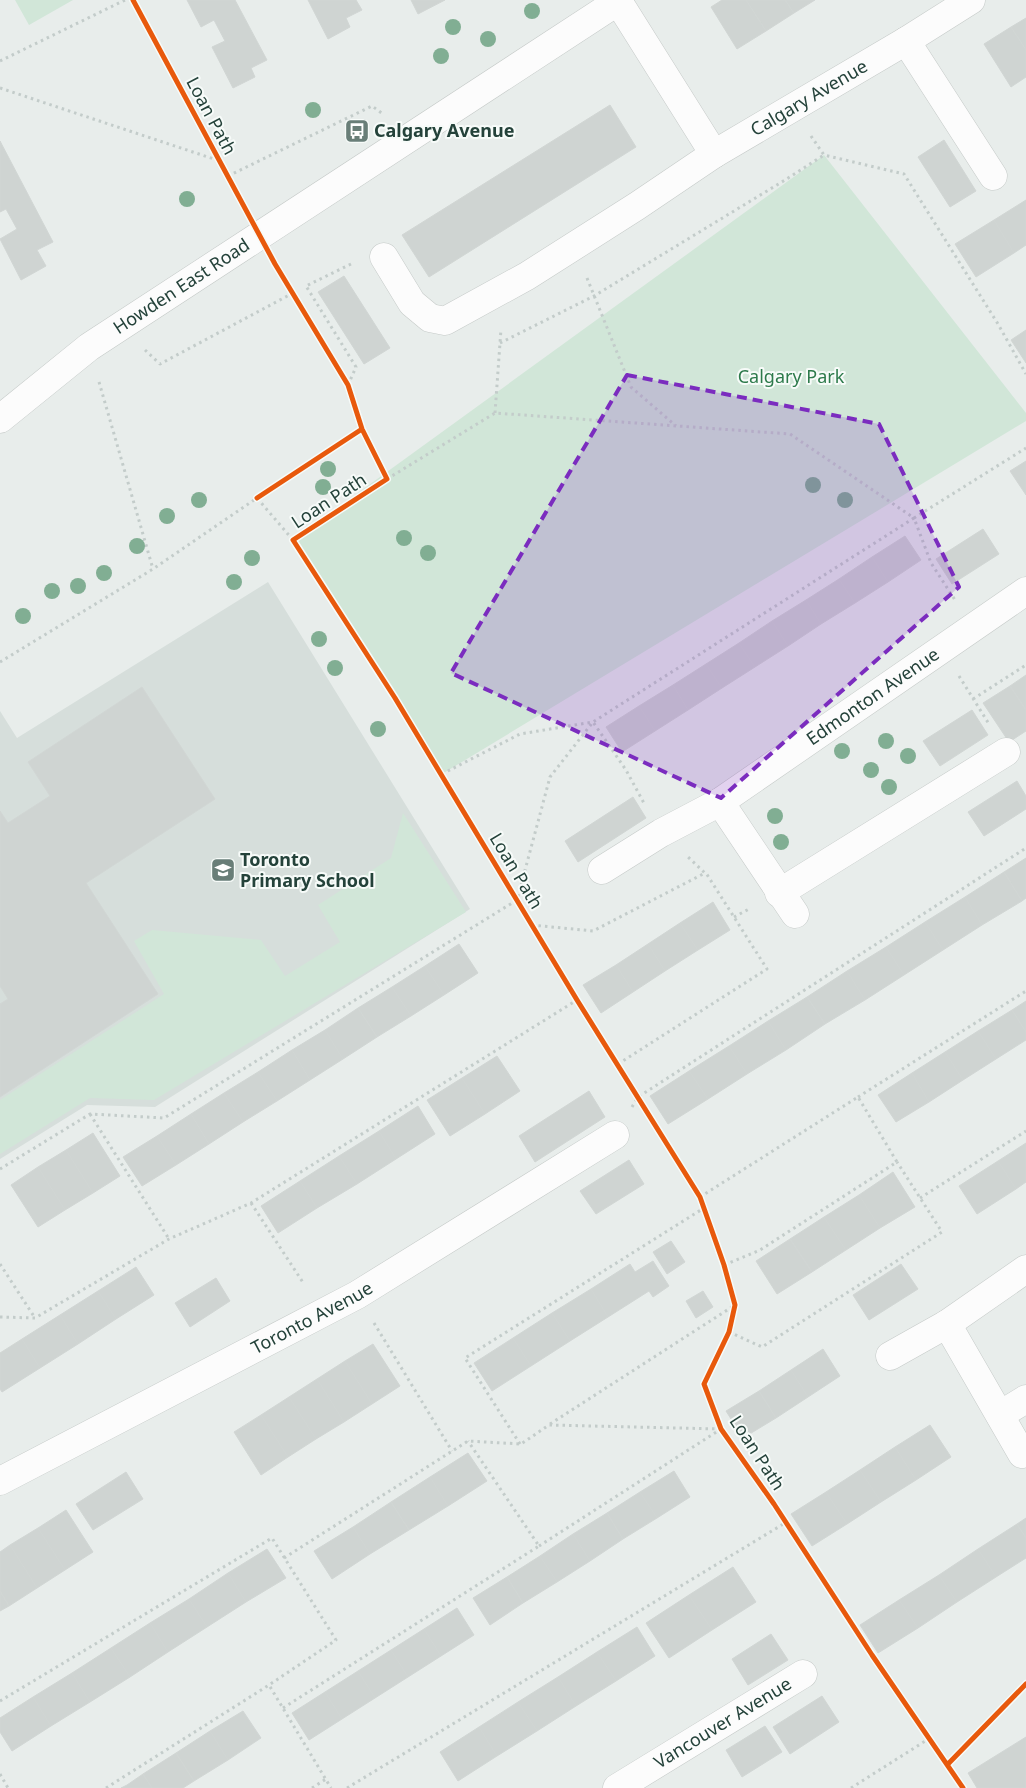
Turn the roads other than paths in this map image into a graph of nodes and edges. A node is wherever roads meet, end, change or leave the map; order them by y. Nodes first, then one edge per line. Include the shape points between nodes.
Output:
1 (971, 0) edge
2 (619, 1) edge
3 (906, 41) junction
4 (714, 154) junction
5 (993, 176) dead end
6 (384, 257) road end
7 (0, 419) edge
8 (1026, 591) edge
9 (1006, 752) road end
10 (720, 802) junction
11 (602, 870) dead end
12 (615, 1135) dead end
13 (1026, 1268) edge
14 (947, 1324) junction
15 (890, 1356) dead end
16 (1026, 1399) edge
17 (1000, 1415) junction
18 (1022, 1454) dead end
19 (0, 1481) edge
20 (803, 1674) dead end
21 (617, 1788) edge

1 - 3 street, Calgary Avenue
2 - 4 street
2 - 7 street, Howden East Road via 89,347
3 - 4 street, Calgary Avenue
3 - 5 street
4 - 6 street, Calgary Avenue via 528,276 445,321 430,318 412,303
8 - 10 street, Edmonton Avenue
9 - 10 street via 787,904
10 - 11 street, Edmonton Avenue
12 - 19 street, Toronto Avenue via 357,1295
13 - 14 street
14 - 15 street
14 - 17 street
16 - 17 street
17 - 18 street
20 - 21 street, Vancouver Avenue

